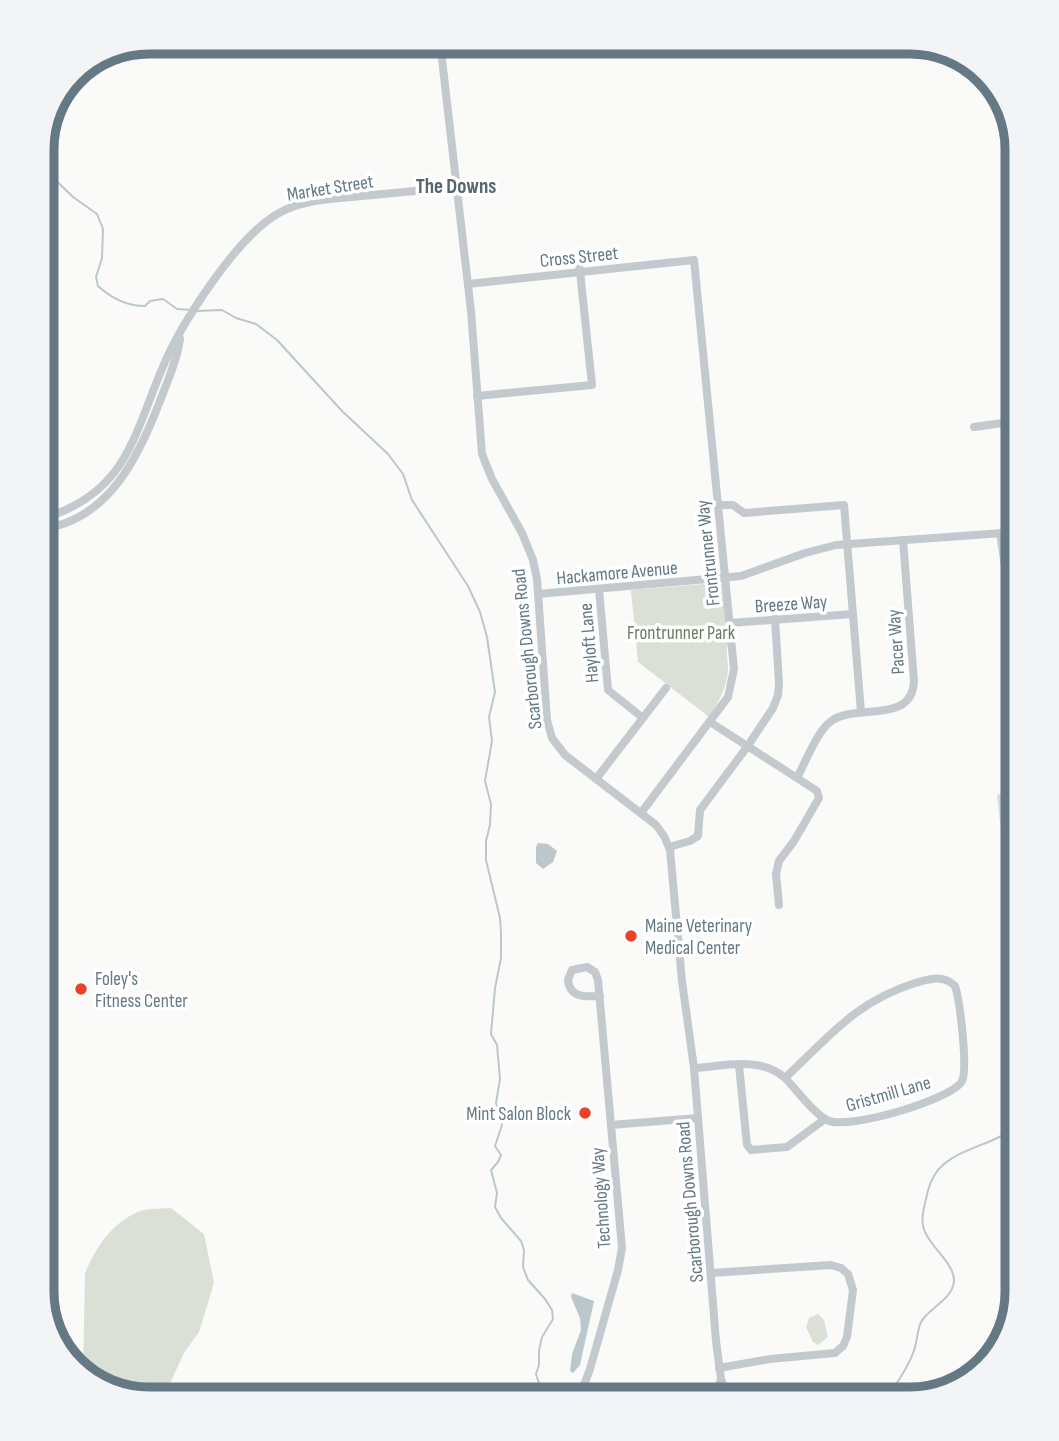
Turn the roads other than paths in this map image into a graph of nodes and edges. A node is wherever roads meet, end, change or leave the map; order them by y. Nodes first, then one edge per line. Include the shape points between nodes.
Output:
1 (441, 54) edge
2 (457, 187) junction
3 (694, 260) joint
4 (579, 262) dead end
5 (580, 272) junction
6 (468, 284) junction
7 (181, 331) junction
8 (477, 396) junction
9 (1005, 423) edge
10 (974, 427) dead end
11 (718, 505) junction
12 (54, 515) edge
13 (54, 526) edge
14 (1000, 533) junction
15 (1005, 533) edge
16 (902, 540) junction
17 (848, 544) junction
18 (1005, 566) edge
19 (726, 579) junction
20 (599, 589) junction
21 (538, 594) junction
22 (853, 614) junction
23 (775, 620) junction
24 (730, 623) junction
25 (666, 688) dead end
26 (861, 712) junction
27 (643, 719) junction
28 (710, 722) junction
29 (747, 747) junction
30 (797, 778) junction
31 (596, 779) junction
32 (642, 813) junction
33 (669, 847) junction
34 (779, 905) dead end
35 (600, 996) junction
36 (739, 1065) junction
37 (694, 1068) junction
38 (785, 1078) junction
39 (698, 1118) junction
40 (825, 1119) junction
41 (611, 1125) junction
42 (711, 1273) junction
43 (719, 1368) junction
44 (721, 1379) junction
45 (583, 1387) edge
46 (719, 1387) edge
47 (724, 1387) edge

1 - 2 street, Scarborough Downs Road
2 - 6 street, Scarborough Downs Road
2 - 7 street, Market Street via 321,201 280,212 237,249
3 - 5 street, Cross Street
3 - 11 street, Frontrunner Way
4 - 5 street
5 - 6 street, Cross Street
5 - 8 street via 592,385
6 - 8 street, Scarborough Downs Road
7 - 12 street, Market Street via 116,472 82,502
7 - 13 street, Market Street via 153,418 117,485 85,513
8 - 21 street, Scarborough Downs Road via 482,454 528,548
9 - 10 street
11 - 17 street via 733,505 744,513 844,505
11 - 19 street, Frontrunner Way
14 - 15 street, Hackamore Avenue
14 - 16 street, Hackamore Avenue
14 - 18 street
16 - 17 street, Hackamore Avenue
16 - 26 street, Pacer Way via 913,687 898,707
17 - 19 street, Hackamore Avenue via 824,547
17 - 22 street
19 - 20 street, Hackamore Avenue
19 - 24 street, Frontrunner Way
20 - 21 street, Hackamore Avenue
20 - 27 street, Hayloft Lane via 608,690
21 - 31 street, Scarborough Downs Road via 550,730 562,751
22 - 23 street, Breeze Way
22 - 26 street
23 - 24 street, Breeze Way
23 - 29 street via 778,695
24 - 28 street, Frontrunner Way via 732,683
25 - 27 street
26 - 30 street, Pacer Way via 826,725
27 - 31 street
28 - 29 street
28 - 32 street, Frontrunner Way
29 - 30 street
29 - 33 street via 700,810 698,836
30 - 34 street via 817,791 819,798 779,861
31 - 32 street, Scarborough Downs Road
32 - 33 street, Scarborough Downs Road via 662,832
33 - 37 street, Scarborough Downs Road
35 - 35 street, Technology Way via 595,972 582,966 572,970 568,985 574,994
35 - 41 street, Technology Way
36 - 37 street, Gristmill Lane
36 - 38 street, Gristmill Lane via 766,1066
36 - 40 street via 751,1150 787,1147
37 - 39 street, Scarborough Downs Road
38 - 40 street, Gristmill Lane
38 - 40 street, Gristmill Lane via 869,1002 934,978 953,984 964,1069 957,1087 925,1103 878,1116 844,1123
39 - 41 street
39 - 42 street, Scarborough Downs Road
41 - 45 street, Technology Way via 621,1254
42 - 43 street, Scarborough Downs Road
42 - 43 street via 831,1265 846,1272 852,1286 847,1337 835,1353
43 - 44 street, Scarborough Downs Road
44 - 46 street, Scarborough Downs Road
44 - 47 street, Scarborough Downs Road

